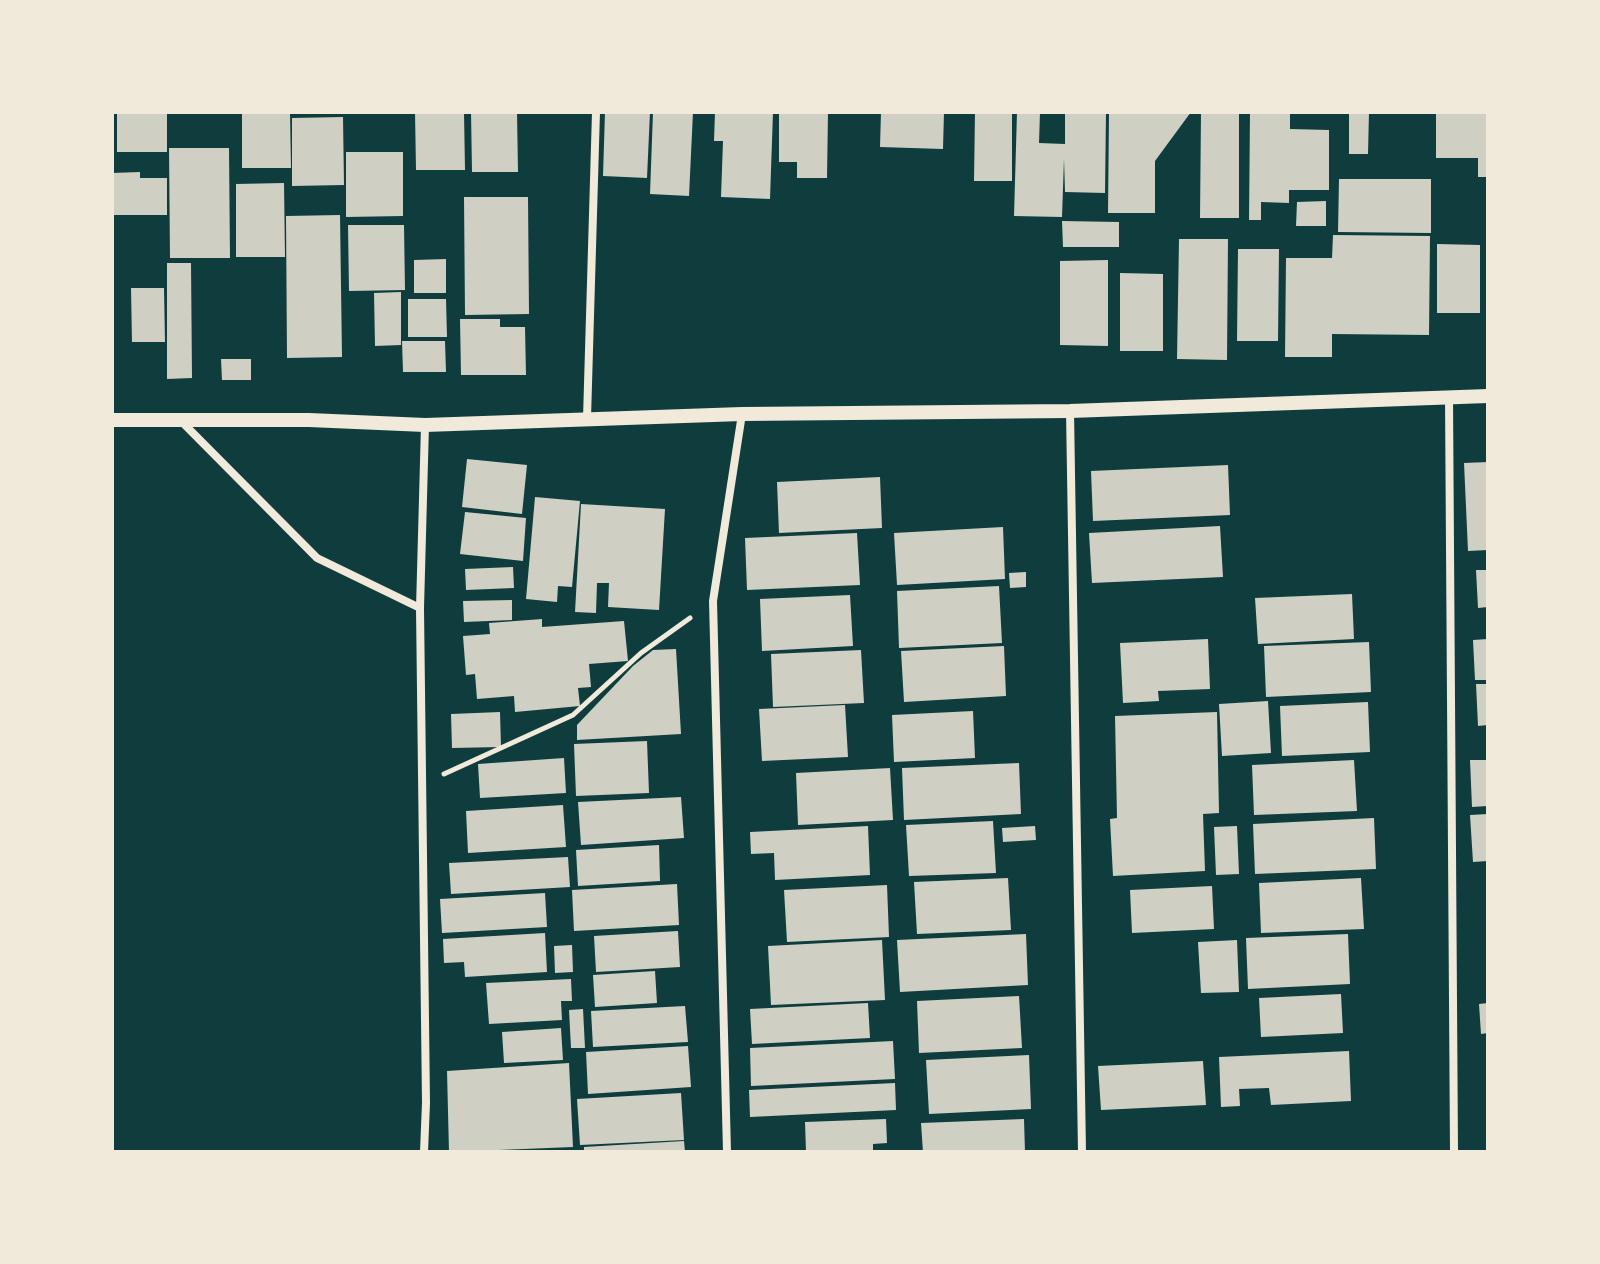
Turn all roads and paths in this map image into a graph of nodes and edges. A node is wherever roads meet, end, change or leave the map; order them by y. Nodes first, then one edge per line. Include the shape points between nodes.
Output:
1 (596, 112) edge
2 (1488, 396) edge
3 (1449, 397) junction
4 (1070, 411) junction
5 (742, 414) junction
6 (587, 418) junction
7 (112, 420) edge
8 (180, 420) junction
9 (425, 425) junction
10 (713, 601) junction
11 (420, 608) junction
12 (421, 784) junction
13 (424, 1152) edge
14 (727, 1152) edge
15 (1082, 1152) edge
16 (1454, 1152) edge

1 - 6 street
2 - 3 street
3 - 4 street
3 - 16 street
4 - 5 street
4 - 15 street
5 - 6 street
5 - 10 street
6 - 9 street
7 - 8 street
8 - 9 street
8 - 11 street via 317,558
9 - 11 street
10 - 12 path via 641,653 573,715
10 - 14 street
11 - 12 street
12 - 13 street

